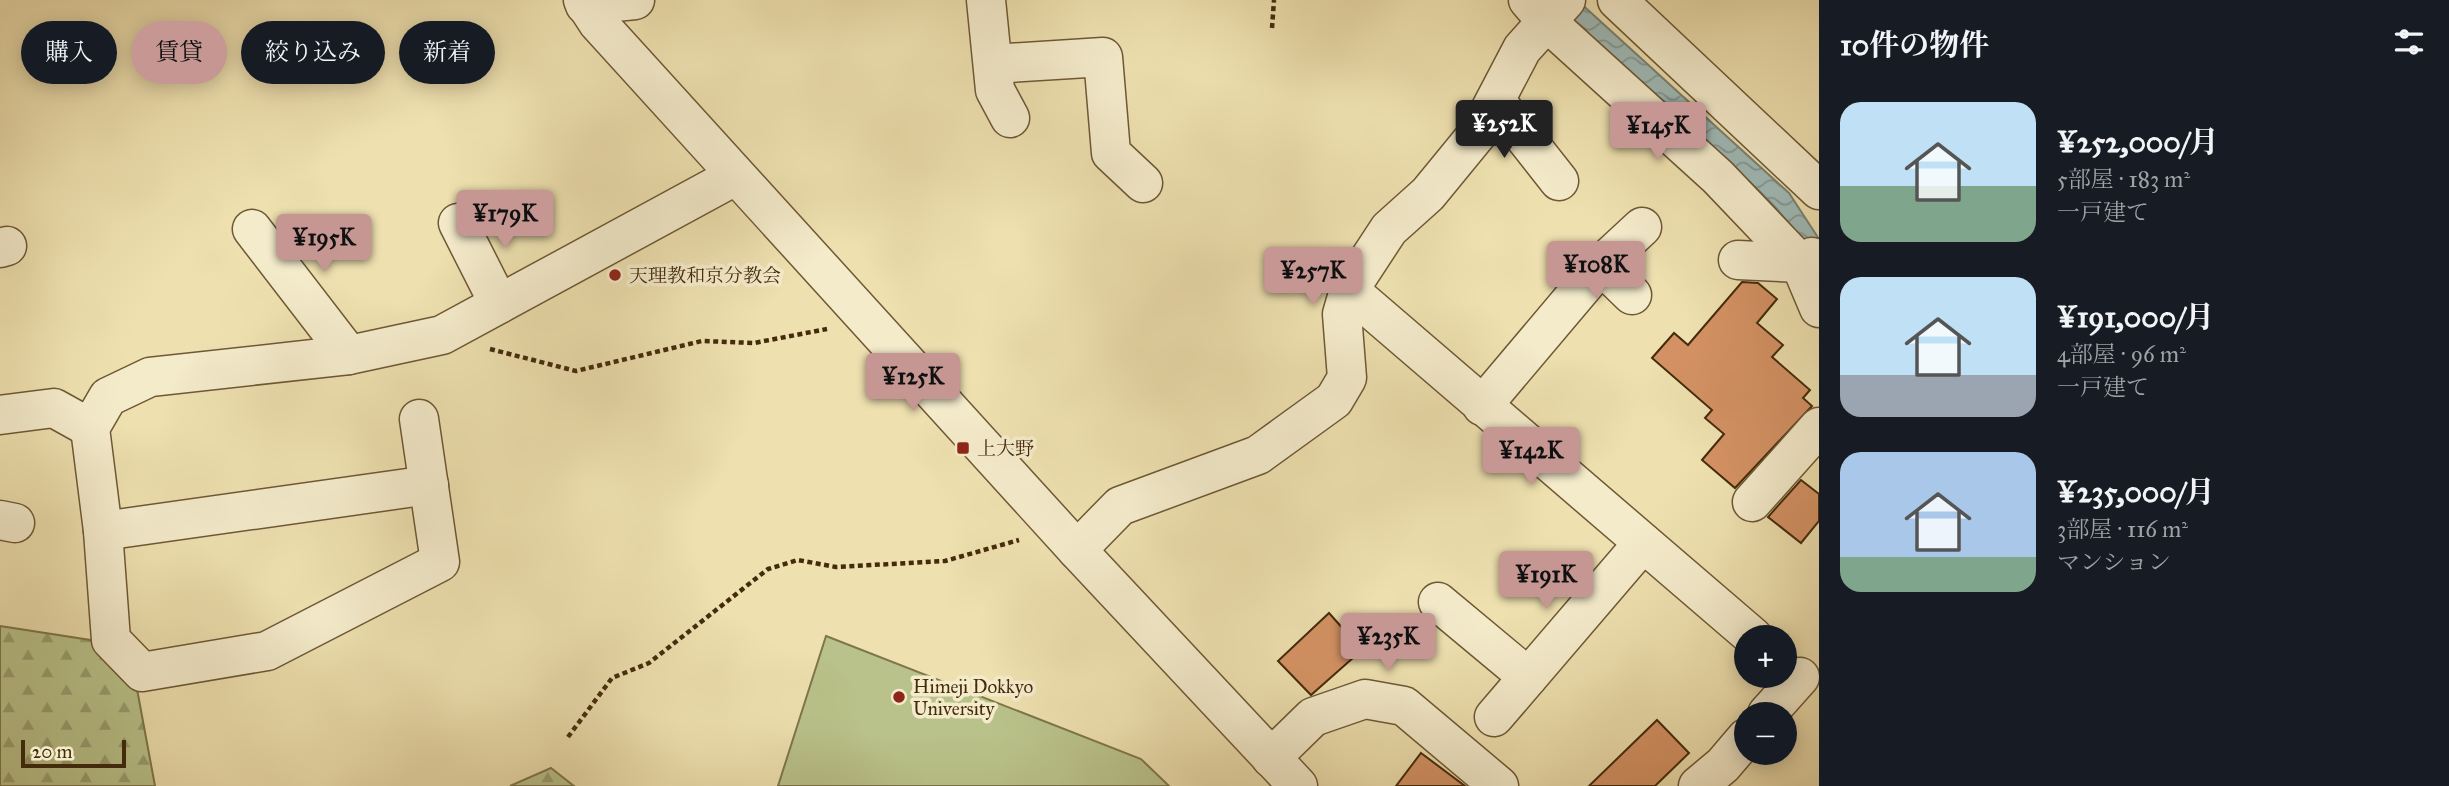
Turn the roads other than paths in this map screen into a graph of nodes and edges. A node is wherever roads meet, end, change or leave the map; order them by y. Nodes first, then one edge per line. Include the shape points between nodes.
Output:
1 (635, 0) edge
2 (986, 0) edge
3 (1617, 0) edge
4 (584, 3) edge
5 (1547, 7) edge
6 (993, 64) junction
7 (1496, 102) junction
8 (1010, 118) dead end
9 (736, 176) junction
10 (1559, 181) dead end
11 (1143, 183) dead end
12 (1819, 190) edge
13 (458, 223) dead end
14 (1642, 227) dead end
15 (252, 229) dead end
16 (1810, 258) edge
17 (1738, 261) dead end
18 (1601, 265) junction
19 (1349, 290) junction
20 (1633, 295) dead end
21 (499, 304) junction
22 (1819, 308) edge
23 (349, 355) junction
24 (1482, 406) junction
25 (0, 415) edge
26 (419, 419) dead end
27 (1819, 426) edge
28 (90, 428) junction
29 (429, 485) junction
30 (1752, 502) dead end
31 (103, 531) junction
32 (1067, 538) junction
33 (1643, 543) junction
34 (1438, 602) dead end
35 (1739, 625) edge
36 (1528, 677) junction
37 (1801, 678) edge
38 (1779, 702) edge
39 (1494, 718) dead end
40 (1270, 758) junction
41 (1298, 786) edge
42 (1499, 786) edge

1 - 4 street
2 - 6 street
3 - 12 street
4 - 9 street
5 - 7 street
5 - 16 street via 1718,177
6 - 8 street via 995,90
6 - 11 street via 1103,57 1111,153
7 - 10 street
7 - 19 street via 1478,134 1428,194 1389,229
9 - 21 street
9 - 32 street
13 - 21 street
14 - 18 street
15 - 23 street
16 - 17 street
16 - 22 street
18 - 20 street
18 - 24 street
19 - 24 street
19 - 32 street via 1342,314 1347,379 1334,400 1258,455 1119,506
21 - 23 street via 442,335
23 - 28 street via 150,377 108,397
24 - 33 street
25 - 28 street via 54,408
26 - 29 street
27 - 30 street
28 - 31 street
29 - 31 street
29 - 31 street via 440,562 267,651 142,672 111,640
32 - 40 street
33 - 35 street
33 - 36 street
34 - 36 street
36 - 39 street
37 - 38 street
40 - 41 street
40 - 42 street via 1313,717 1366,699 1404,706

